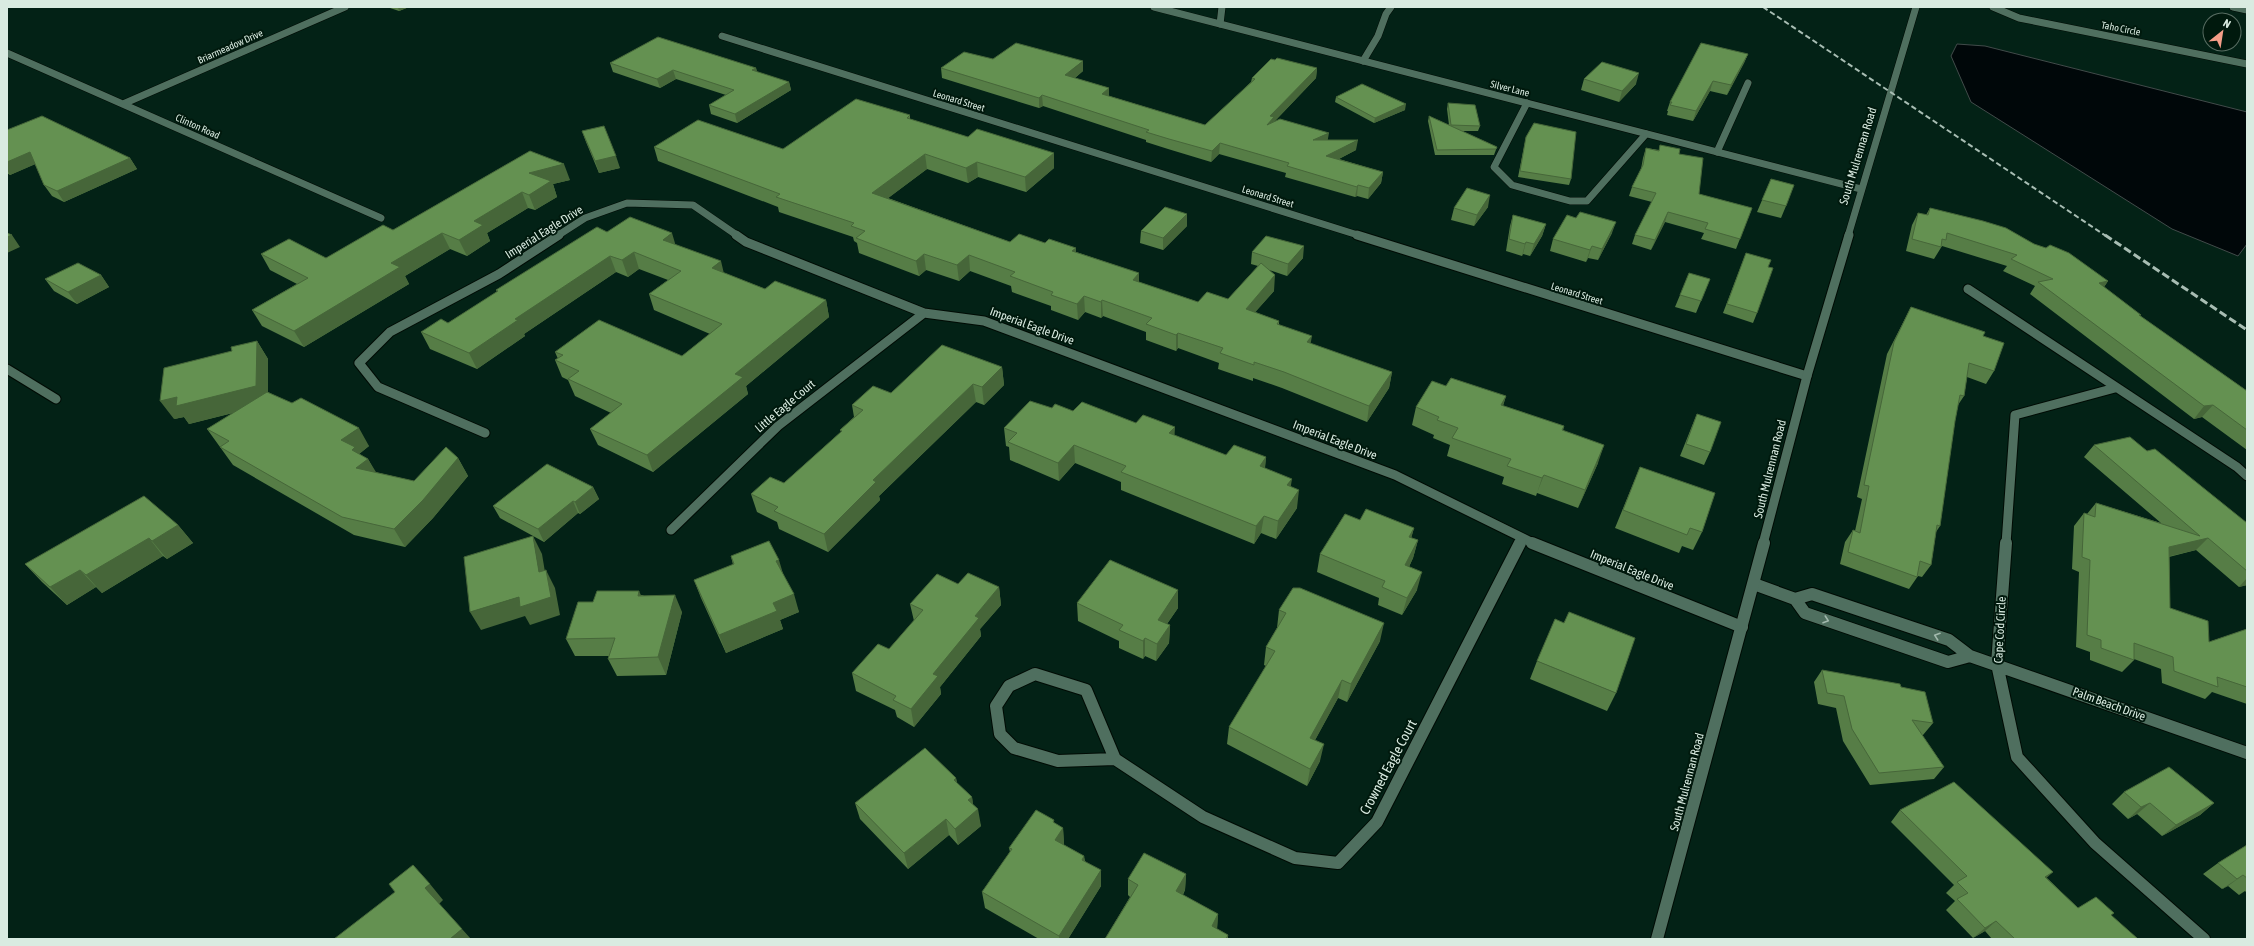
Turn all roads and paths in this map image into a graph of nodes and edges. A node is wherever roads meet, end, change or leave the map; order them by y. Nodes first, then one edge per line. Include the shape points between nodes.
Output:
1 (345, 7) edge
2 (1154, 7) edge
3 (1222, 7) edge
4 (1391, 7) edge
5 (1916, 7) edge
6 (1993, 7) edge
7 (2233, 7) edge
8 (2247, 10) edge
9 (1220, 24) junction
10 (722, 36) dead end
11 (7, 53) edge
12 (1363, 61) junction
13 (2247, 64) edge
14 (1748, 83) dead end
15 (1527, 103) junction
16 (123, 104) junction
17 (1646, 134) junction
18 (1717, 152) junction
19 (1861, 189) junction
20 (381, 218) dead end
21 (1968, 289) dead end
22 (924, 313) junction
23 (7, 369) edge
24 (1807, 376) junction
25 (2115, 388) junction
26 (56, 399) dead end
27 (485, 433) dead end
28 (2247, 476) edge
29 (671, 530) dead end
30 (1522, 540) junction
31 (1754, 584) junction
32 (1795, 599) junction
33 (1742, 627) junction
34 (1970, 656) junction
35 (1997, 664) junction
36 (2247, 754) edge
37 (1115, 759) junction
38 (1657, 939) edge
39 (2204, 939) edge

1 - 16 street, Briarmeadow Drive
2 - 9 street, Silver Lane
3 - 9 street
4 - 12 street
5 - 19 street, South Mulrennan Road
6 - 13 street, Taho Circle via 2019,18
7 - 8 street
9 - 12 street, Silver Lane
10 - 24 street, Leonard Street
11 - 16 street, Clinton Road
12 - 15 street, Silver Lane
14 - 18 street
15 - 17 street, Silver Lane
15 - 17 street via 1494,167 1512,185 1570,201 1587,201
16 - 20 street, Clinton Road
17 - 18 street, Silver Lane
18 - 19 street, Silver Lane
19 - 24 street, South Mulrennan Road
21 - 25 street
22 - 27 street, Imperial Eagle Drive via 746,242 693,205 627,203 585,218 499,274 390,332 359,363 378,387
22 - 29 street, Little Eagle Court via 778,426
22 - 30 street, Imperial Eagle Drive via 984,321 1395,475
23 - 26 street
24 - 31 street, South Mulrennan Road
25 - 28 street
25 - 35 street, Cape Cod Circle via 2015,415
30 - 33 street, Imperial Eagle Drive
30 - 37 street, Crowned Eagle Court via 1377,822 1338,863 1295,858 1203,817
31 - 32 street
31 - 33 street, South Mulrennan Road
34 -> 32 street, Palm Beach Drive via 1950,640 1812,594
32 -> 34 street via 1805,613 1948,662
33 - 38 street, South Mulrennan Road
34 - 35 street, Palm Beach Drive
35 - 36 street, Palm Beach Drive
35 - 39 street, Cape Cod Circle via 2017,757 2095,843
37 - 37 street via 1086,690 1035,674 1009,686 996,706 1000,734 1014,748 1058,761

